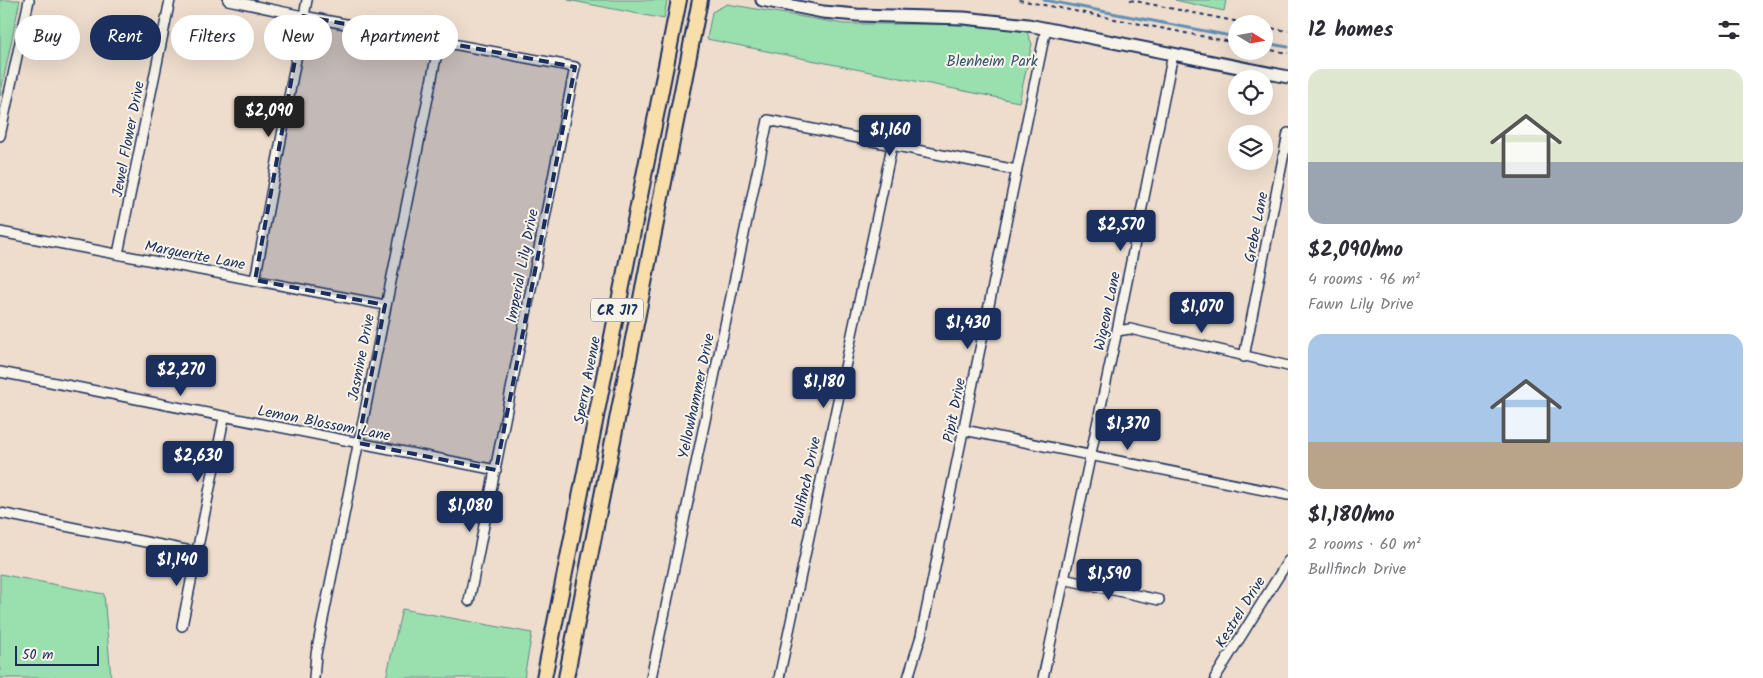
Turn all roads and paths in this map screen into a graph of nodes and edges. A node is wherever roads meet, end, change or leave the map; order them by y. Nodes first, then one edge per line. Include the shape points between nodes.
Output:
1 (29, 0) edge
2 (170, 0) edge
3 (228, 0) edge
4 (307, 0) edge
5 (679, 0) edge
6 (700, 0) edge
7 (762, 0) edge
8 (1019, 0) edge
9 (1130, 0) edge
10 (298, 15) edge
11 (303, 15) edge
12 (1228, 20) edge
13 (1046, 28) junction
14 (1273, 29) edge
15 (1288, 32) edge
16 (1228, 41) edge
17 (458, 45) edge
18 (1273, 50) edge
19 (1288, 53) edge
20 (1173, 54) junction
21 (295, 60) edge
22 (435, 60) edge
23 (1288, 77) edge
24 (1288, 133) edge
25 (0, 136) edge
26 (892, 146) junction
27 (1016, 170) junction
28 (0, 232) edge
29 (118, 254) junction
30 (255, 280) junction
31 (385, 305) junction
32 (1117, 331) junction
33 (1244, 357) junction
34 (1288, 366) edge
35 (0, 372) edge
36 (224, 418) junction
37 (964, 430) junction
38 (358, 443) junction
39 (1089, 456) junction
40 (496, 470) junction
41 (1288, 495) edge
42 (0, 513) edge
43 (196, 552) junction
44 (1288, 561) edge
45 (1063, 579) junction
46 (1159, 600) dead end
47 (468, 601) dead end
48 (182, 626) dead end
49 (314, 678) edge
50 (544, 678) edge
51 (566, 678) edge
52 (651, 678) edge
53 (779, 678) edge
54 (908, 678) edge
55 (1043, 678) edge
56 (1215, 678) edge

1 - 25 street
2 - 29 street, Jewel Flower Drive
3 - 10 street
4 - 11 street
5 - 50 main road, Sperry Avenue / CR J17
6 - 51 main road, CR J17
7 - 13 street via 857,16 964,18
8 - 16 path
9 - 12 path
13 - 20 street
13 - 27 street, Pipit Drive
14 - 15 path
17 - 40 street, Imperial Lily Drive via 575,67
18 - 19 path
20 - 23 street
20 - 32 street, Wigeon Lane
21 - 30 street
22 - 31 street, Jasmine Drive
24 - 33 street, Grebe Lane
26 - 27 street
26 - 52 street, Yellowhammer Drive via 768,120
26 - 53 street, Bullfinch Drive
27 - 37 street, Pipit Drive
28 - 29 street, Marguerite Lane
29 - 30 street, Marguerite Lane
30 - 31 street, Marguerite Lane
31 - 38 street, Jasmine Drive
32 - 33 street via 1130,329
32 - 39 street, Wigeon Lane
33 - 34 street
35 - 36 street, Lemon Blossom Lane
36 - 38 street, Lemon Blossom Lane
36 - 43 street
37 - 39 street
37 - 54 street, Pipit Drive via 921,636
38 - 40 street, Lemon Blossom Lane
38 - 49 street, Jasmine Drive
39 - 41 street
39 - 45 street, Wigeon Lane
40 - 47 street, Imperial Lily Drive
42 - 43 street
43 - 48 street
44 - 56 street, Kestrel Drive
45 - 46 street
45 - 55 street, Wigeon Lane

